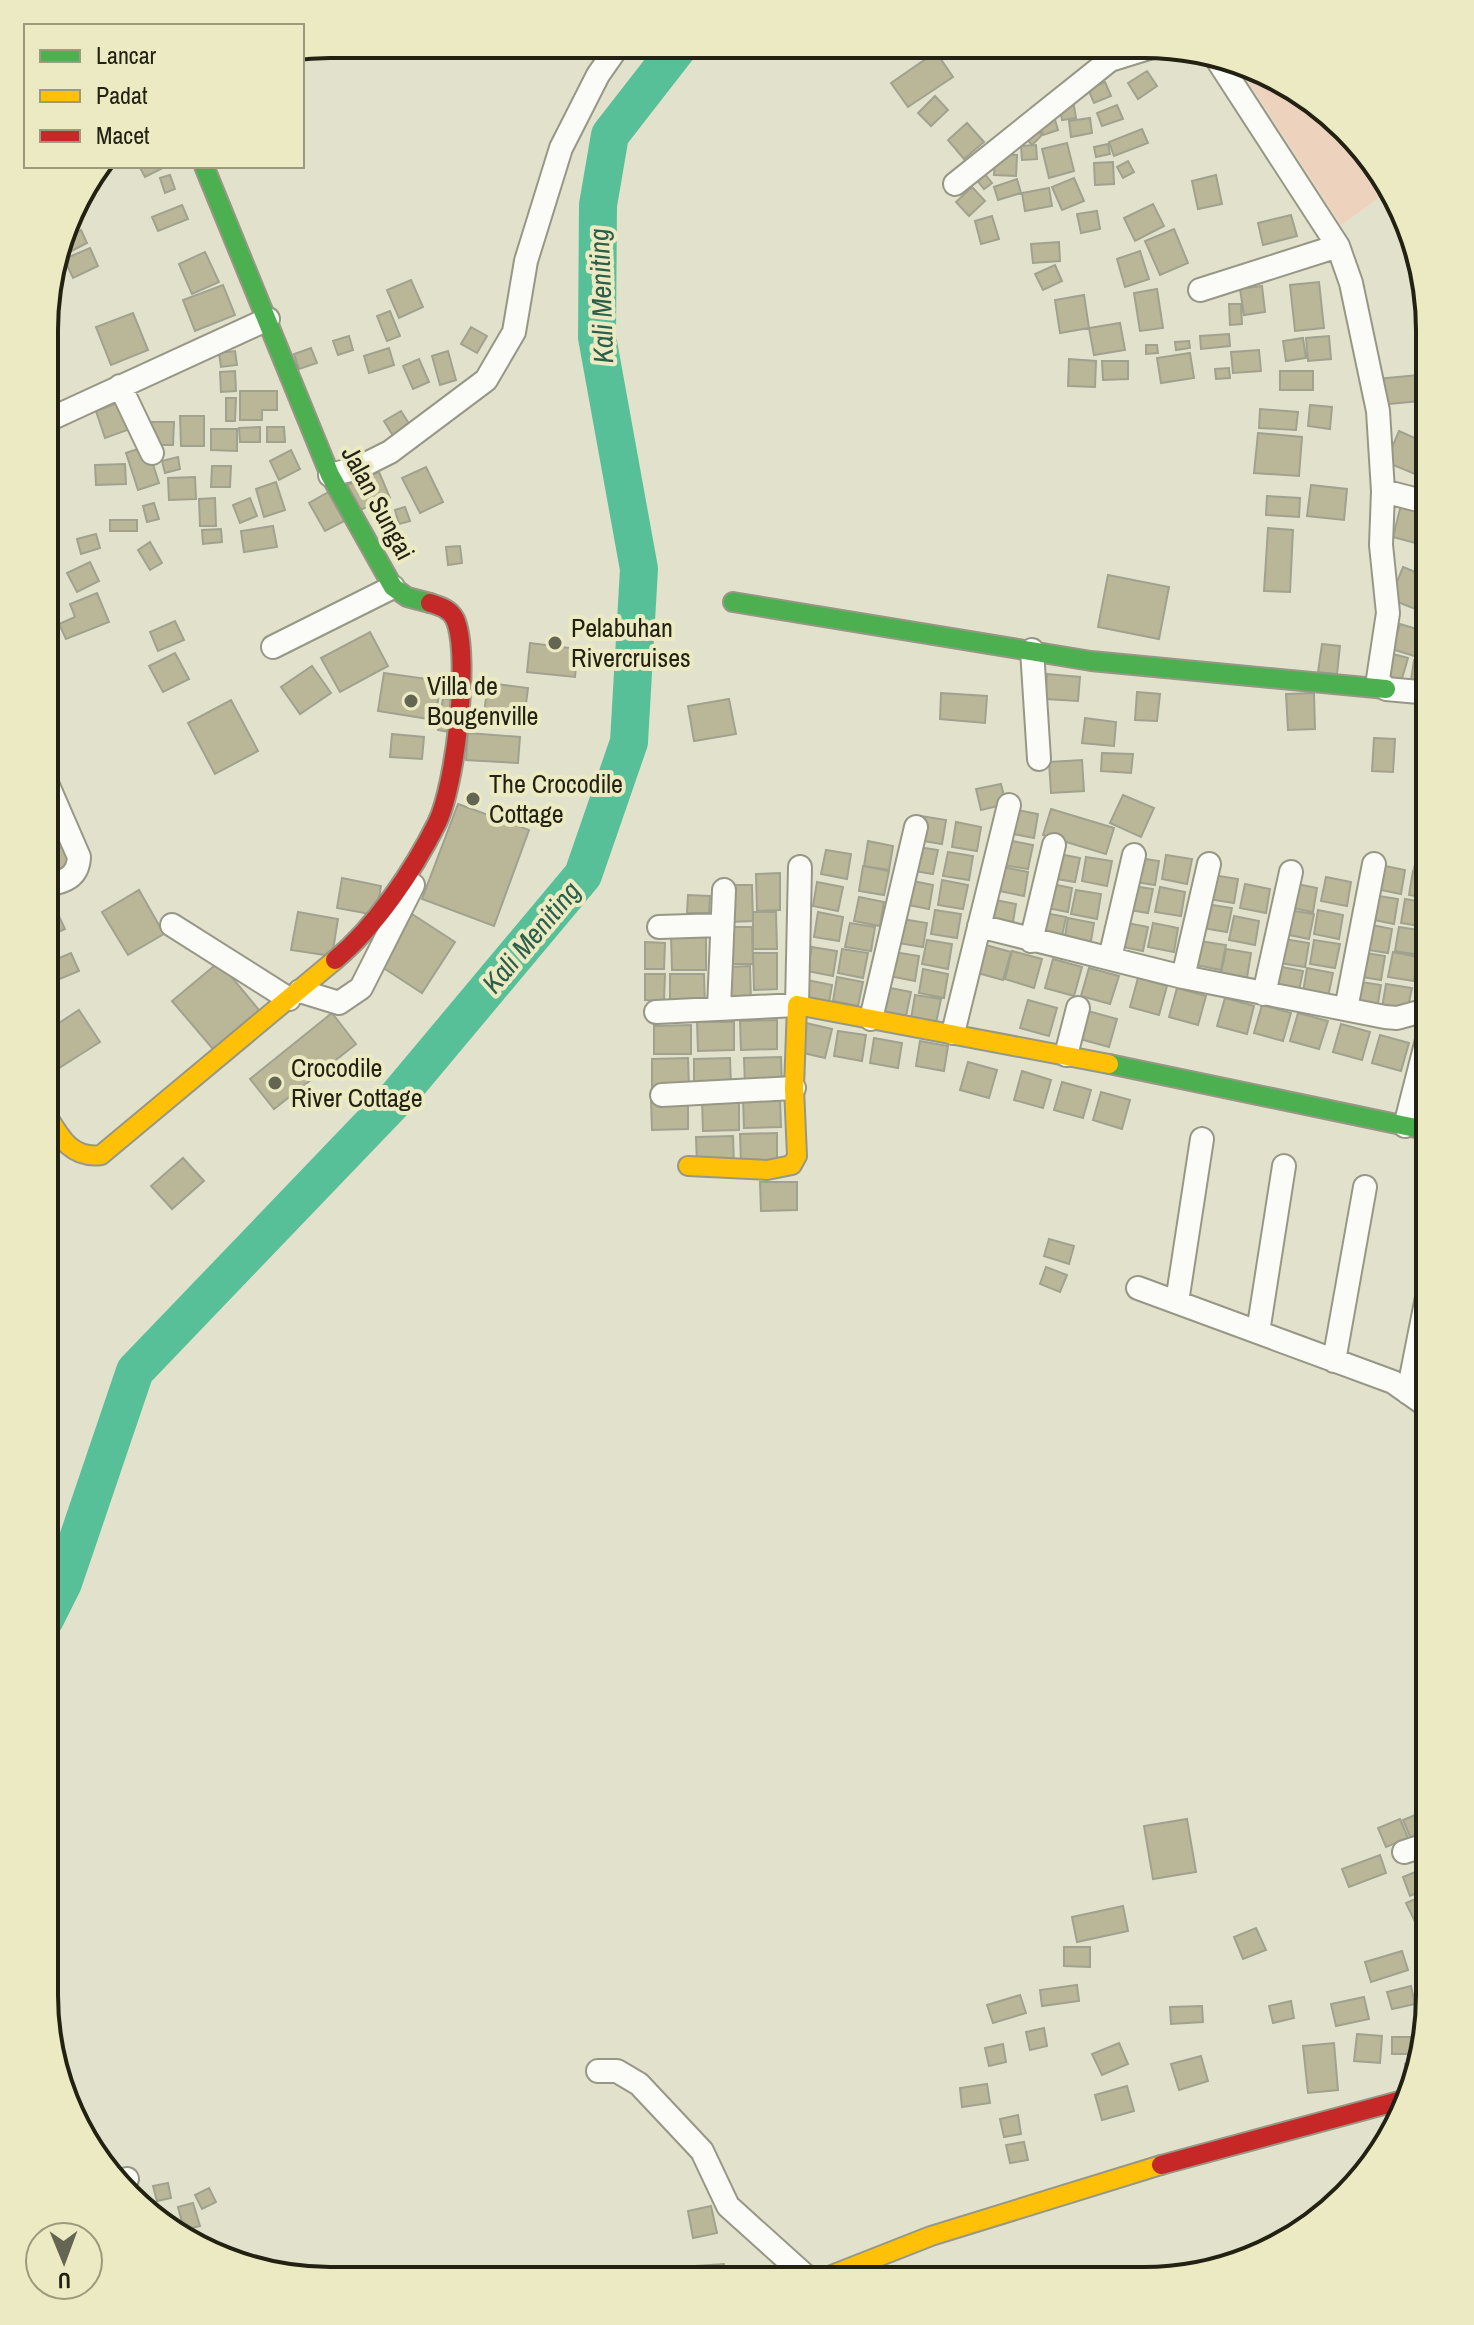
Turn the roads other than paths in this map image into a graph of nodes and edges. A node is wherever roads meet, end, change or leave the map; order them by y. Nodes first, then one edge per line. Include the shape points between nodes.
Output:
1 (1116, 58) edge
2 (609, 59) edge
3 (1224, 70) edge
4 (205, 168) edge
5 (955, 184) dead end
6 (1338, 246) junction
7 (1200, 290) dead end
8 (268, 319) junction
9 (120, 386) junction
10 (58, 415) edge
11 (152, 453) dead end
12 (330, 475) junction
13 (1383, 491) junction
14 (1416, 499) edge
15 (393, 587) junction
16 (733, 602) dead end
17 (273, 647) dead end
18 (1032, 650) junction
19 (1386, 689) junction
20 (1416, 692) edge
21 (1039, 759) dead end
22 (1009, 805) dead end
23 (58, 809) edge
24 (916, 827) dead end
25 (1054, 845) dead end
26 (1134, 855) dead end
27 (1209, 864) dead end
28 (1374, 864) dead end
29 (800, 867) dead end
30 (1291, 872) dead end
31 (58, 881) edge
32 (414, 884) dead end
33 (724, 890) dead end
34 (172, 925) dead end
35 (721, 925) junction
36 (979, 926) junction
37 (659, 927) dead end
38 (1031, 941) junction
39 (1110, 958) junction
40 (1183, 977) junction
41 (1264, 994) junction
42 (295, 995) junction
43 (797, 1005) junction
44 (719, 1008) junction
45 (1078, 1008) dead end
46 (1346, 1009) junction
47 (656, 1012) dead end
48 (1416, 1015) edge
49 (871, 1019) junction
50 (953, 1033) junction
51 (1066, 1055) junction
52 (1416, 1076) edge
53 (794, 1088) junction
54 (662, 1095) dead end
55 (1405, 1126) junction
56 (1416, 1128) edge
57 (58, 1131) edge
58 (1202, 1139) dead end
59 (688, 1166) dead end
60 (1284, 1166) dead end
61 (1365, 1187) dead end
62 (1138, 1288) dead end
63 (1177, 1302) junction
64 (1258, 1332) junction
65 (1415, 1356) edge
66 (1334, 1361) junction
67 (1408, 1393) junction
68 (1415, 1398) edge
69 (1415, 1848) edge
70 (1404, 1852) dead end
71 (598, 2071) dead end
72 (1393, 2102) edge
73 (796, 2267) edge
74 (852, 2267) edge

1 - 5 street
2 - 12 street via 561,148 526,261 514,332 486,380 390,452
3 - 6 street
4 - 8 street, Jalan Sungai
6 - 7 street
6 - 13 street via 1351,283 1380,421
8 - 9 street
8 - 12 street, Jalan Sungai
9 - 10 street
9 - 11 street
12 - 15 street, Jalan Sungai
13 - 14 street
13 - 19 street via 1381,545 1388,613 1378,673
15 - 17 street
15 - 42 street, Jalan Sungai via 407,597 444,607 457,627 460,723 438,821 367,927
16 - 18 street
18 - 19 street via 1130,666
18 - 21 street
19 - 20 street
22 - 36 street
23 - 31 street via 79,857 79,870
24 - 49 street
25 - 38 street
26 - 39 street
27 - 40 street
28 - 46 street
29 - 43 street
30 - 41 street
32 - 42 street via 361,988 339,1003
33 - 35 street
34 - 42 street
35 - 37 street
35 - 44 street
36 - 38 street
36 - 50 street
38 - 39 street
39 - 40 street
40 - 41 street
41 - 46 street
42 - 57 street via 101,1155 73,1152
43 - 44 street
43 - 49 street
43 - 53 street
44 - 47 street
45 - 51 street
46 - 48 street via 1397,1018
49 - 50 street
50 - 51 street
51 - 55 street
52 - 55 street
53 - 54 street
53 - 59 street via 797,1156 792,1165 767,1170
55 - 56 street
58 - 63 street
60 - 64 street
61 - 66 street
62 - 63 street
63 - 64 street
64 - 66 street
65 - 67 street
66 - 67 street via 1393,1382
67 - 68 street
69 - 70 street
71 - 73 street via 617,2071 639,2084 705,2156 728,2206
72 - 74 street via 1108,2179

